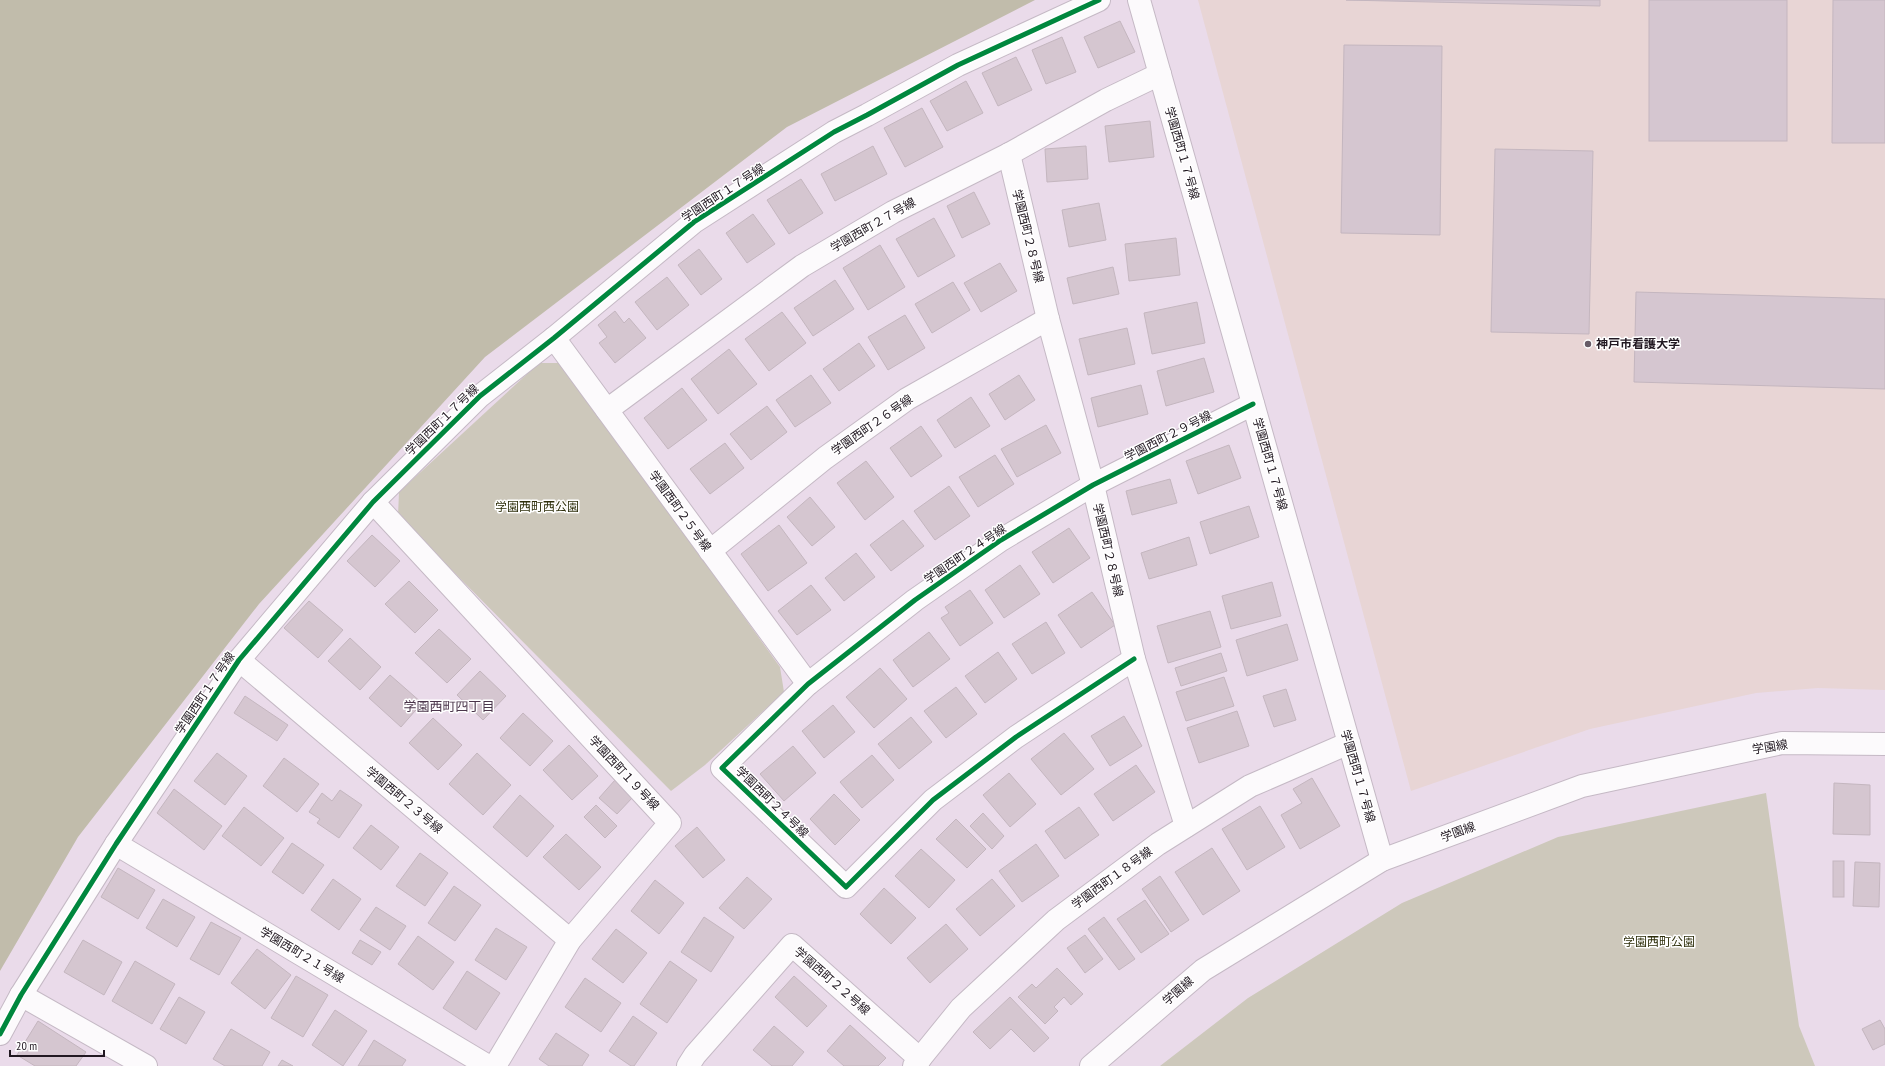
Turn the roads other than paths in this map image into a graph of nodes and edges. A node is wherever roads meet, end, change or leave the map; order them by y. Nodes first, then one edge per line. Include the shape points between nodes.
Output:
1 (1099, 0) edge
2 (1139, 0) edge
3 (1160, 74) junction
4 (1009, 154) junction
5 (1048, 319) junction
6 (554, 338) junction
7 (1253, 404) junction
8 (607, 410) junction
9 (1093, 485) junction
10 (373, 502) junction
11 (710, 551) junction
12 (1134, 659) junction
13 (239, 660) junction
14 (808, 684) junction
15 (1349, 743) junction
16 (1885, 744) edge
17 (1186, 826) junction
18 (116, 844) junction
19 (1382, 860) junction
20 (570, 940) junction
21 (21, 995) junction
22 (0, 1034) edge
23 (917, 1062) edge
24 (146, 1066) edge
25 (488, 1066) edge
26 (495, 1066) edge
27 (688, 1066) edge
28 (1091, 1066) edge

1 - 6 street, 学園西町１７号線 via 958,65 834,132 694,222
2 - 3 street, 学園西町１７号線
3 - 4 street, 学園西町２７号線 via 1106,100
3 - 7 street, 学園西町１７号線
4 - 5 street, 学園西町２８号線
4 - 8 street, 学園西町２７号線 via 893,212 802,266
5 - 9 street, 学園西町２８号線
5 - 11 street, 学園西町２６号線 via 907,399 825,458
6 - 8 street, 学園西町２５号線
6 - 10 street, 学園西町１７号線 via 480,396
7 - 9 street, 学園西町２９号線
7 - 15 street, 学園西町１７号線
8 - 11 street, 学園西町２５号線
9 - 12 street, 学園西町２８号線
9 - 14 street, 学園西町２４号線 via 1001,540 915,600
10 - 13 street, 学園西町１７号線
10 - 20 street, 学園西町１９号線 via 670,823
11 - 14 street, 学園西町２５号線
12 - 14 street, 学園西町２４号線 via 1016,737 933,800 846,887 722,768
12 - 17 street, 学園西町２８号線
13 - 18 street, 学園西町１７号線
13 - 20 street, 学園西町２３号線
15 - 17 street, 学園西町１８号線 via 1250,786
15 - 19 street, 学園西町１７号線
16 - 19 street, 学園線 via 1782,743 1582,786
17 - 23 street, 学園西町１８号線 via 1056,920 961,1008
18 - 21 street, 学園西町１７号線
18 - 25 street, 学園西町２１号線
19 - 28 street, 学園線 via 1203,970
20 - 26 street, 学園西町１９号線
21 - 22 street, 学園西町１７号線
21 - 24 street
23 - 27 street, 学園西町２２号線 via 792,945

